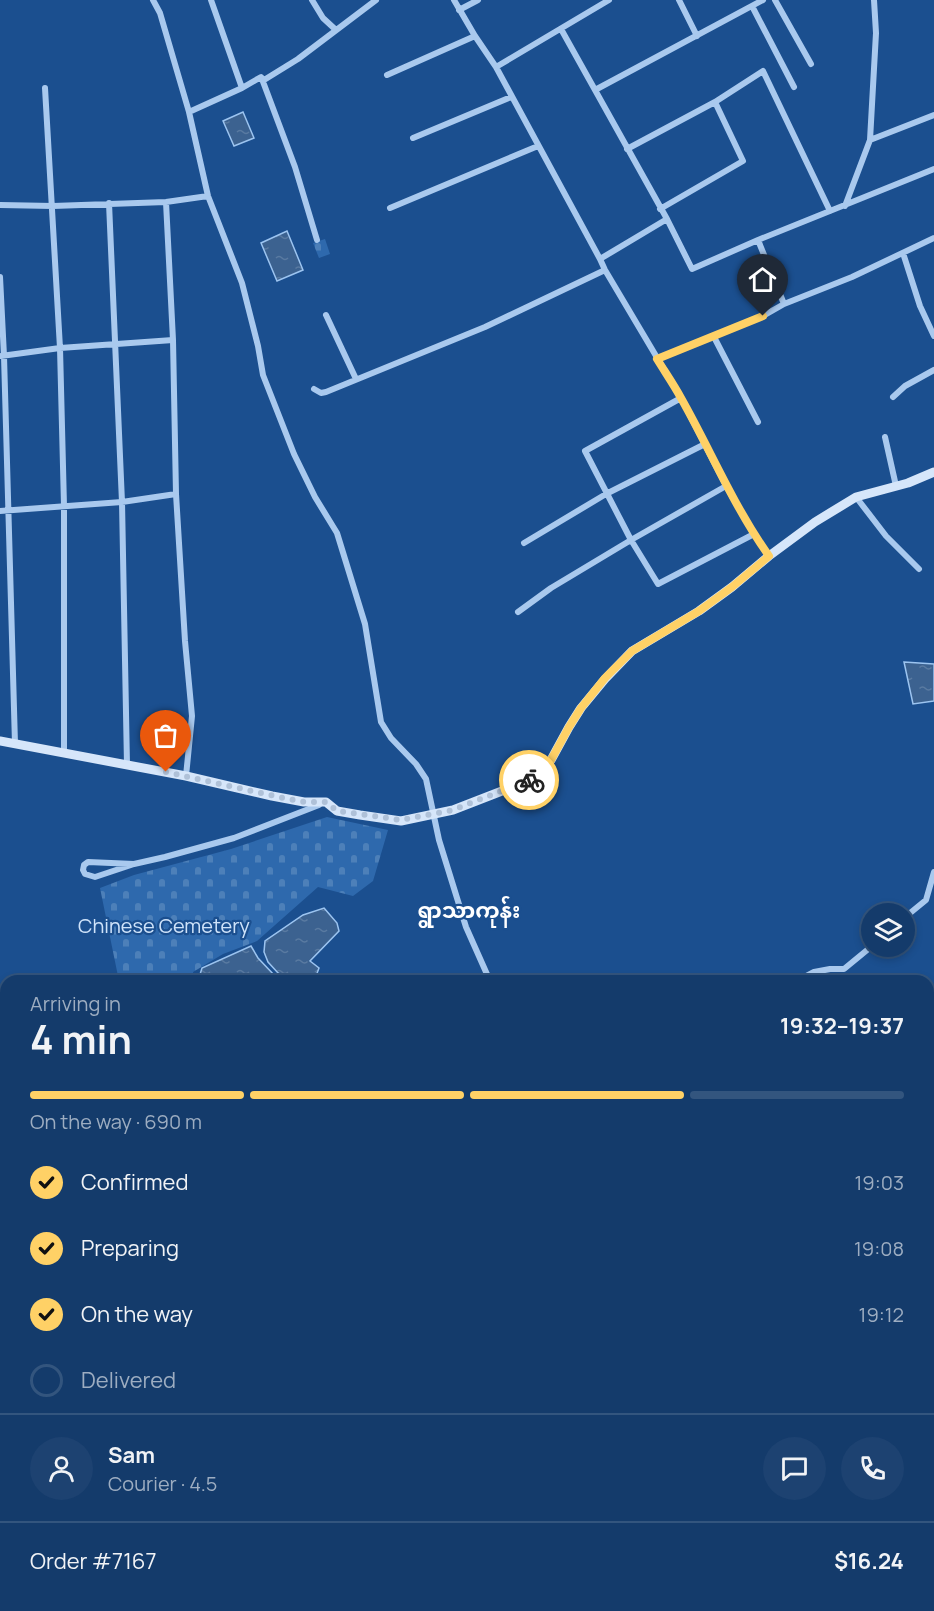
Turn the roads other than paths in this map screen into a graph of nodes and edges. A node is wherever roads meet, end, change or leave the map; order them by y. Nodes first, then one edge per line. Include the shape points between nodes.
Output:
1 (153, 0) edge
2 (211, 0) edge
3 (312, 0) edge
4 (376, 0) edge
5 (454, 0) edge
6 (477, 0) edge
7 (593, 0) edge
8 (609, 0) edge
9 (679, 0) edge
10 (763, 0) edge
11 (775, 0) edge
12 (874, 0) edge
13 (752, 6) junction
14 (597, 7) junction
15 (459, 10) junction
16 (561, 29) junction
17 (336, 30) junction
18 (475, 36) junction
19 (697, 36) junction
20 (811, 64) dead end
21 (496, 67) junction
22 (387, 75) dead end
23 (261, 77) junction
24 (45, 87) dead end
25 (794, 87) dead end
26 (242, 88) junction
27 (595, 90) junction
28 (511, 97) junction
29 (715, 102) junction
30 (189, 112) junction
31 (934, 115) edge
32 (413, 138) dead end
33 (870, 140) junction
34 (538, 146) junction
35 (627, 149) junction
36 (934, 169) edge
37 (208, 196) junction
38 (166, 202) junction
39 (109, 203) junction
40 (0, 205) edge
41 (53, 206) junction
42 (845, 206) junction
43 (390, 208) dead end
44 (660, 209) junction
45 (830, 211) junction
46 (667, 219) junction
47 (317, 240) dead end
48 (758, 240) junction
49 (934, 240) edge
50 (903, 253) junction
51 (600, 259) junction
52 (604, 270) junction
53 (0, 277) edge
54 (784, 304) junction
55 (326, 315) dead end
56 (934, 336) edge
57 (714, 337) junction
58 (173, 340) junction
59 (114, 343) junction
60 (60, 348) junction
61 (2, 356) edge
62 (657, 359) junction
63 (934, 370) edge
64 (356, 379) junction
65 (314, 389) dead end
66 (892, 397) dead end
67 (681, 398) junction
68 (758, 422) dead end
69 (885, 436) dead end
70 (705, 444) junction
71 (934, 472) edge
72 (726, 486) junction
73 (896, 486) junction
74 (176, 494) junction
75 (606, 494) junction
76 (856, 497) junction
77 (122, 502) junction
78 (64, 506) junction
79 (4, 511) edge
80 (754, 534) junction
81 (631, 540) junction
82 (524, 543) dead end
83 (769, 556) junction
84 (919, 569) dead end
85 (518, 612) dead end
86 (0, 741) edge
87 (15, 744) junction
88 (64, 753) junction
89 (128, 765) junction
90 (186, 776) junction
91 (326, 802) junction
92 (434, 815) junction
93 (134, 864) junction
94 (934, 872) edge
95 (915, 909) edge
96 (861, 955) edge
97 (487, 975) edge
98 (808, 975) edge

1 - 30 street
2 - 26 street
3 - 17 street
4 - 17 street
5 - 15 street
6 - 15 street
7 - 14 street
8 - 14 street
9 - 19 street
10 - 13 street
11 - 20 street
12 - 33 street
13 - 19 street
13 - 25 street
14 - 16 street
15 - 18 street
16 - 21 street
16 - 27 street
17 - 23 street via 264,80
18 - 21 street
18 - 22 street
19 - 27 street
21 - 28 street
23 - 26 street
23 - 47 street
24 - 41 street
26 - 30 street
27 - 35 street
28 - 32 street
28 - 34 street
29 - 35 street
29 - 44 street via 742,161
29 - 45 street via 763,71
30 - 37 street
31 - 33 street
33 - 42 street
34 - 43 street
34 - 51 street
35 - 44 street
36 - 42 street
37 - 38 street
37 - 92 street via 242,283 263,375 294,454 337,533 365,624 381,722 426,779
38 - 39 street
38 - 58 street
39 - 41 street
39 - 59 street
40 - 41 street
41 - 60 street
42 - 45 street
44 - 46 street
45 - 48 street
46 - 48 street via 692,269
46 - 51 street
48 - 54 street
49 - 50 street
50 - 54 street
50 - 56 street
51 - 52 street
52 - 62 street
52 - 64 street via 485,327
53 - 61 street
54 - 57 street
55 - 64 street
57 - 62 street
57 - 68 street
58 - 59 street
58 - 74 street
59 - 60 street
59 - 77 street
60 - 61 street
60 - 78 street
61 - 79 street
62 - 67 street
63 - 66 street
64 - 65 street via 326,392
67 - 70 street
67 - 75 street via 585,450
69 - 73 street
70 - 72 street
70 - 75 street
71 - 73 main road
72 - 80 street
72 - 81 street
73 - 76 main road
74 - 77 street
74 - 90 street via 192,716
75 - 81 street
75 - 82 street
76 - 83 main road
76 - 84 street via 886,536
77 - 78 street
77 - 89 street
78 - 79 street
78 - 88 street
79 - 87 street
80 - 81 street via 658,584
80 - 83 street
81 - 85 street
83 - 92 main road via 699,611 632,651 581,708 551,760 539,773 525,782
86 - 87 main road
87 - 88 main road
88 - 89 main road
89 - 90 main road
90 - 91 main road via 293,800
91 - 92 main road via 337,811 401,820
91 - 93 street via 234,838
92 - 97 street via 466,927
93 - 93 street via 88,862 83,870 95,878
94 - 95 street via 926,900
96 - 98 street via 844,969

